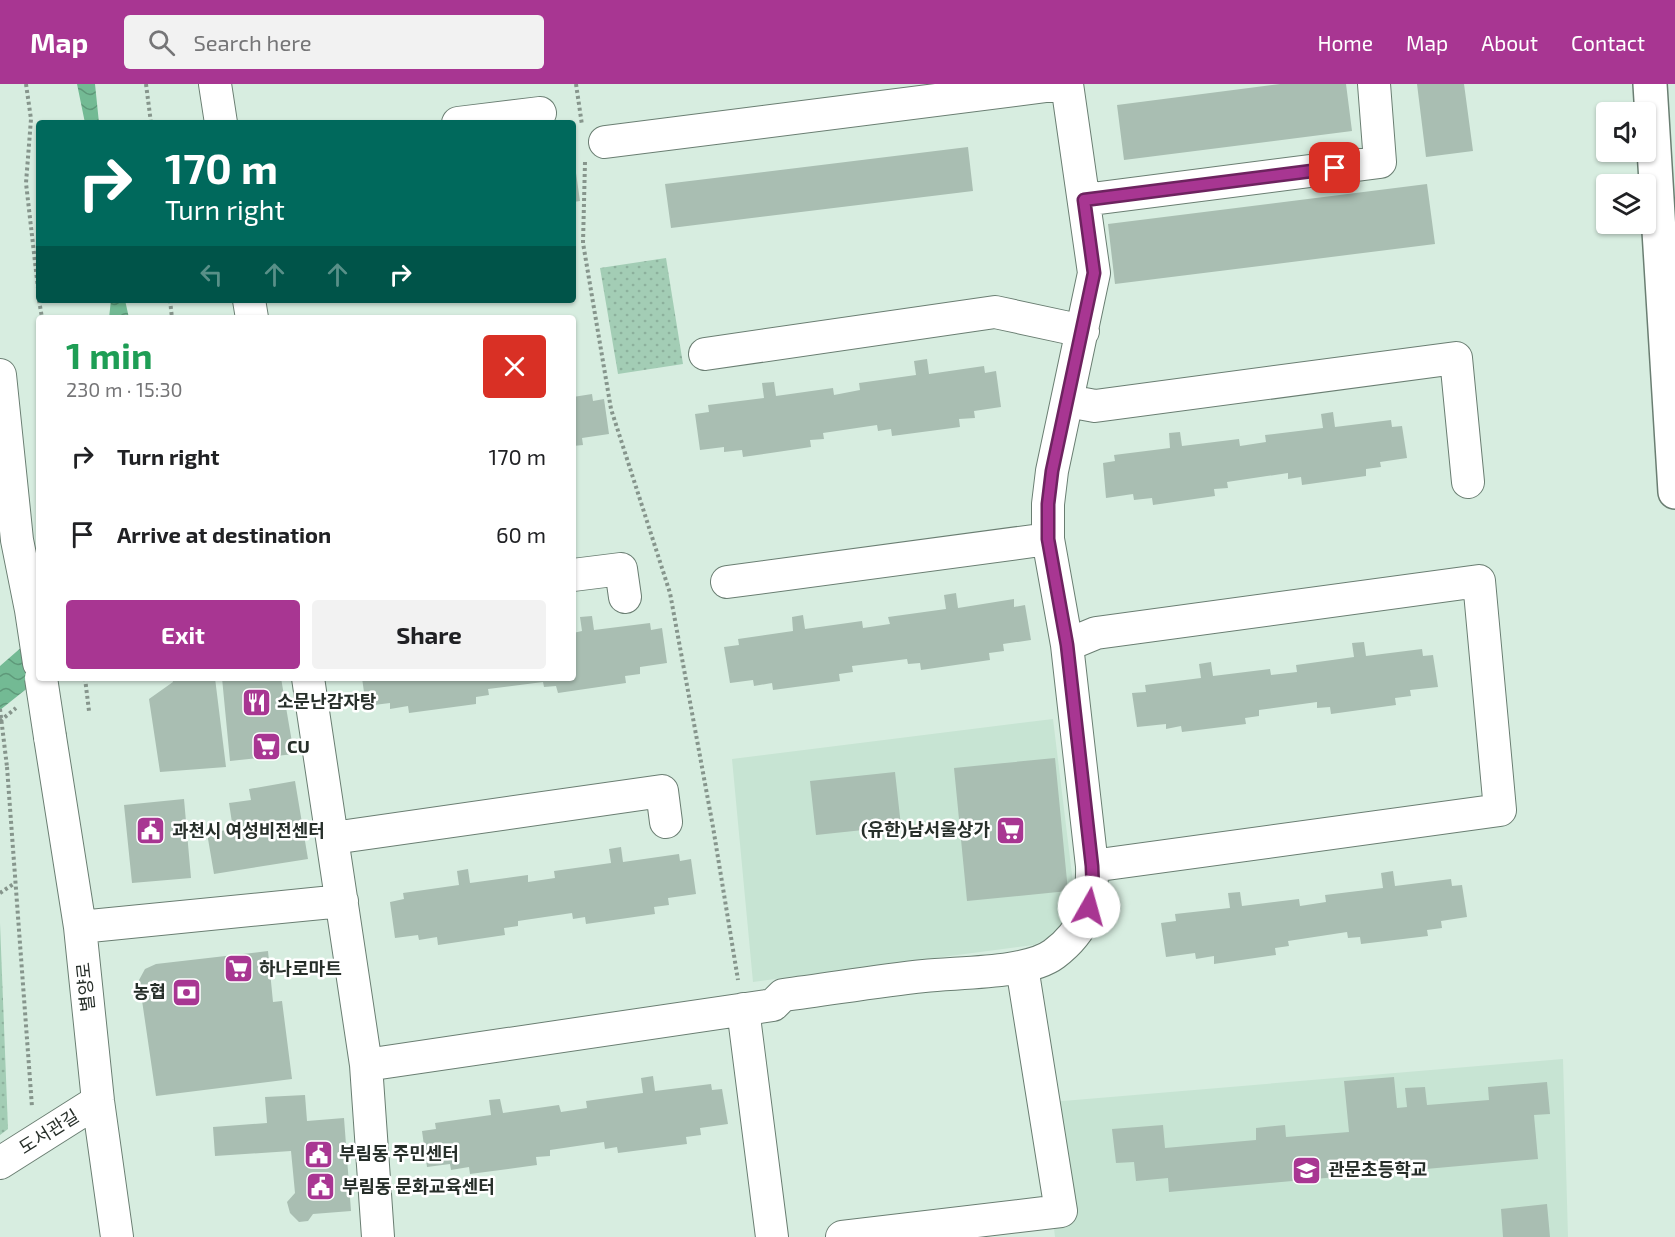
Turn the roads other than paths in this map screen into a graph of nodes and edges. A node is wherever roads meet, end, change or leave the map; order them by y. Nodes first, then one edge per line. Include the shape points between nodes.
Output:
1 (215, 84) edge
2 (1062, 84) edge
3 (1067, 84) edge
4 (1374, 84) edge
5 (1650, 84) edge
6 (540, 113) dead end
7 (221, 120) edge
8 (483, 120) edge
9 (591, 145) road end
10 (1084, 200) junction
11 (1083, 332) junction
12 (705, 354) dead end
13 (0, 375) edge
14 (1068, 400) junction
15 (1468, 482) dead end
16 (1675, 492) edge
17 (1048, 539) junction
18 (9, 545) edge
19 (576, 575) edge
20 (727, 582) dead end
21 (626, 597) dead end
22 (36, 643) edge
23 (1067, 645) junction
24 (41, 681) edge
25 (308, 681) edge
26 (666, 822) dead end
27 (333, 838) junction
28 (1092, 866) junction
29 (342, 901) junction
30 (80, 927) junction
31 (1022, 967) junction
32 (743, 1009) junction
33 (366, 1065) junction
34 (98, 1101) junction
35 (0, 1163) edge
36 (117, 1237) edge
37 (378, 1237) edge
38 (772, 1237) edge
39 (842, 1237) edge

1 - 7 street
2 - 9 street
3 - 10 street
4 - 10 street via 1380,162
5 - 16 highway
6 - 8 street
10 - 11 street via 1094,273
11 - 12 street via 995,312
11 - 14 street
13 - 18 street
14 - 15 street via 1095,406 1456,358
14 - 17 street via 1052,471
17 - 20 street
17 - 23 street
18 - 22 street via 31,610
19 - 21 street via 621,569
23 - 28 street
23 - 28 street via 1096,633 1479,581 1500,810
24 - 30 street, 별양로, bridge
25 - 27 street
26 - 27 street via 662,791
27 - 29 street
28 - 31 street via 1093,892 1085,921 1052,956
29 - 30 street
29 - 33 street
30 - 34 street, 별양로
31 - 32 street via 783,995 773,1005
31 - 39 street via 1061,1211
32 - 33 street
32 - 38 street
33 - 37 street
34 - 35 street, 도서관길
34 - 36 street, 별양로

